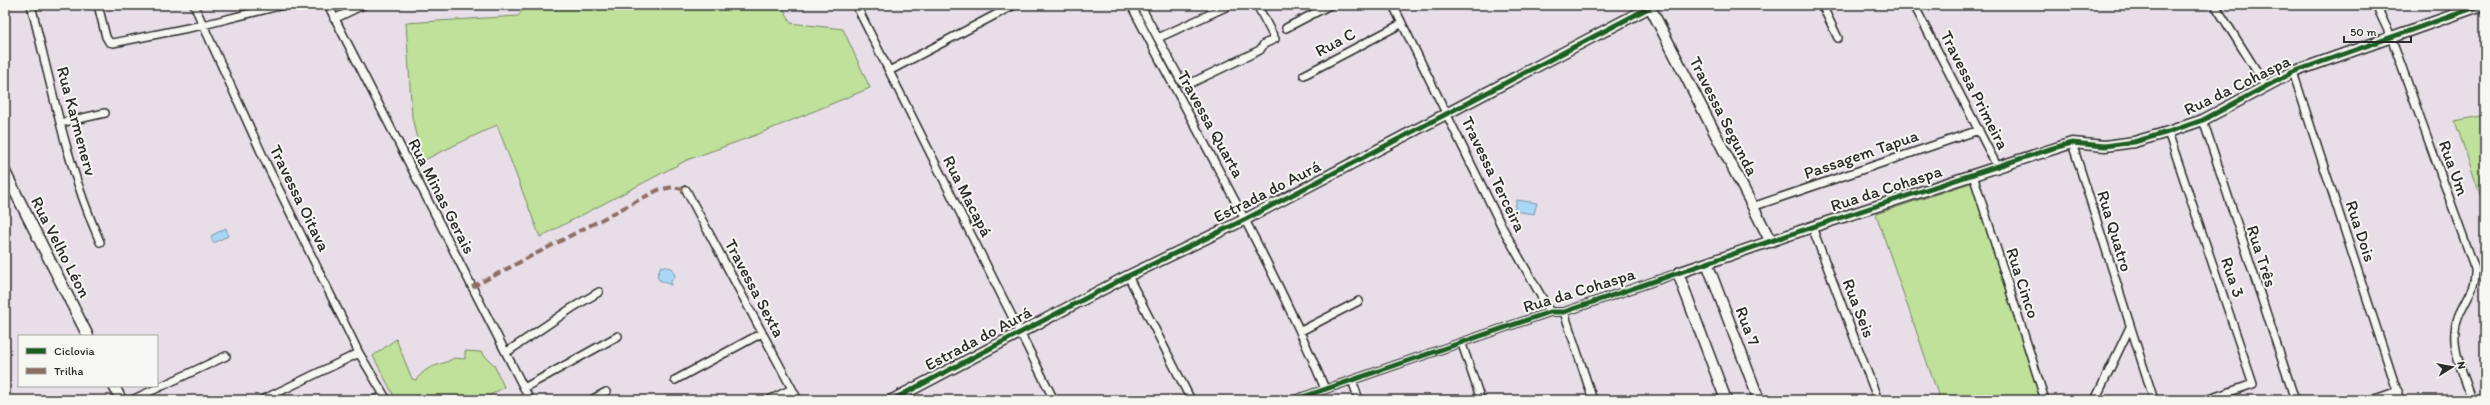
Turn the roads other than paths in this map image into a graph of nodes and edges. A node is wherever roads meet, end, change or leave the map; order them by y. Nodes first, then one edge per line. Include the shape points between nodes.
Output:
1 (31, 5) edge
2 (98, 5) edge
3 (194, 5) edge
4 (283, 5) edge
5 (328, 5) edge
6 (363, 5) edge
7 (856, 5) edge
8 (1014, 5) edge
9 (1131, 5) edge
10 (1140, 5) edge
11 (1230, 5) edge
12 (1257, 5) edge
13 (1330, 5) edge
14 (1393, 5) edge
15 (1822, 5) edge
16 (1914, 5) edge
17 (2215, 5) edge
18 (2376, 5) edge
19 (2482, 5) edge
20 (1651, 6) edge
21 (334, 19) junction
22 (1401, 24) junction
23 (203, 25) junction
24 (1286, 28) dead end
25 (2391, 37) junction
26 (1158, 38) junction
27 (1838, 38) dead end
28 (889, 71) junction
29 (2293, 72) junction
30 (1304, 75) dead end
31 (1181, 81) junction
32 (1172, 84) junction
33 (2266, 86) junction
34 (105, 113) dead end
35 (1447, 114) junction
36 (2203, 120) junction
37 (60, 123) junction
38 (1979, 130) junction
39 (2168, 132) junction
40 (2072, 143) junction
41 (1998, 168) junction
42 (5, 172) edge
43 (1973, 175) junction
44 (686, 190) dead end
45 (1752, 207) junction
46 (1246, 219) junction
47 (1812, 226) junction
48 (100, 242) dead end
49 (1771, 242) junction
50 (1707, 263) junction
51 (1678, 273) junction
52 (1128, 276) junction
53 (599, 292) dead end
54 (1358, 301) dead end
55 (1550, 312) junction
56 (1564, 312) junction
57 (2130, 327) junction
58 (1301, 330) junction
59 (1020, 332) junction
60 (762, 334) junction
61 (87, 335) edge
62 (618, 336) dead end
63 (1462, 344) junction
64 (507, 352) junction
65 (359, 353) junction
66 (226, 356) dead end
67 (675, 380) dead end
68 (1352, 380) junction
69 (114, 387) edge
70 (524, 388) junction
71 (792, 389) junction
72 (1325, 389) junction
73 (2398, 391) junction
74 (606, 392) dead end
75 (385, 398) edge
76 (121, 400) edge
77 (132, 400) edge
78 (262, 400) edge
79 (375, 400) edge
80 (530, 400) edge
81 (591, 400) edge
82 (769, 400) edge
83 (798, 400) edge
84 (892, 400) edge
85 (1054, 400) edge
86 (1191, 400) edge
87 (1294, 400) edge
88 (1359, 400) edge
89 (1481, 400) edge
90 (1593, 400) edge
91 (1726, 400) edge
92 (1759, 400) edge
93 (1878, 400) edge
94 (2045, 400) edge
95 (2095, 400) edge
96 (2154, 400) edge
97 (2206, 400) edge
98 (2295, 400) edge
99 (2372, 400) edge
100 (2400, 400) edge
101 (2472, 400) edge

1 - 37 street, Rua Karmenerv
2 - 23 street via 106,37 113,43
3 - 23 street, Travessa Oitava
4 - 23 street
5 - 21 street, Rua Minas Gerais
6 - 21 street
7 - 28 street, Rua Macapá
8 - 28 street
9 - 32 street, Travessa Quarta
10 - 26 street
11 - 26 street
12 - 31 street via 1275,39 1264,44 1260,50 1193,83
13 - 24 street
14 - 22 street, Travessa Terceira
15 - 27 street
16 - 38 street, Travessa Primeira
17 - 33 street
18 - 25 street, Rua Um
19 - 25 street, Rua da Cohaspa
20 - 35 street, Estrada do Aurá
20 - 45 street, Travessa Segunda
21 - 64 street, Rua Minas Gerais
22 - 30 street, Rua C
22 - 35 street, Travessa Terceira
23 - 65 street, Travessa Oitava via 267,165
25 - 29 street, Rua da Cohaspa
25 - 101 street, Rua Um via 2475,269 2473,290 2457,319 2455,330 2456,350
26 - 31 street
28 - 59 street, Rua Macapá
29 - 33 street, Rua da Cohaspa
29 - 73 street, Rua Dois
31 - 32 street
32 - 46 street, Travessa Quarta
33 - 36 street, Rua da Cohaspa
34 - 37 street
35 - 46 street, Estrada do Aurá
35 - 55 street, Travessa Terceira via 1502,227
36 - 39 street, Rua da Cohaspa
36 - 98 street, Rua Três
37 - 48 street, Rua Karmenerv via 85,205
38 - 41 street, Travessa Primeira
38 - 45 street, Passagem Tapua
39 - 40 street, Rua da Cohaspa via 2134,142 2105,146
39 - 97 street, Rua 3 via 2253,384
40 - 41 street, Rua da Cohaspa
40 - 57 street, Rua Quatro
41 - 43 street, Rua da Cohaspa
42 - 61 street, Rua Velho Léon
43 - 47 street, Rua da Cohaspa
43 - 94 street, Rua Cinco
44 - 60 street, Travessa Sexta
45 - 49 street, Travessa Segunda
46 - 52 street, Estrada do Aurá
46 - 58 street, Travessa Quarta
47 - 49 street, Rua da Cohaspa
47 - 93 street, Rua Seis
49 - 50 street, Rua da Cohaspa
50 - 51 street, Rua da Cohaspa
50 - 92 street, Rua 7
51 - 56 street, Rua da Cohaspa
51 - 91 street
52 - 59 street, Estrada do Aurá
52 - 86 street
53 - 64 street
54 - 58 street
55 - 56 street, Rua da Cohaspa
55 - 63 street, Rua da Cohaspa
56 - 90 street
57 - 95 street
57 - 96 street, Rua Quatro
58 - 72 street, Travessa Quarta
59 - 84 street, Estrada do Aurá
59 - 85 street, Rua Macapá
60 - 67 street
60 - 71 street, Travessa Sexta
62 - 70 street
63 - 68 street, Rua da Cohaspa
63 - 89 street
64 - 70 street, Rua Minas Gerais
65 - 75 street, Travessa Oitava
65 - 78 street
66 - 77 street
68 - 72 street, Rua da Cohaspa
68 - 88 street
69 - 76 street
70 - 80 street, Rua Minas Gerais
71 - 82 street
71 - 83 street, Travessa Sexta
72 - 87 street, Rua da Cohaspa
73 - 99 street
73 - 100 street, Rua Dois
74 - 81 street
75 - 79 street

